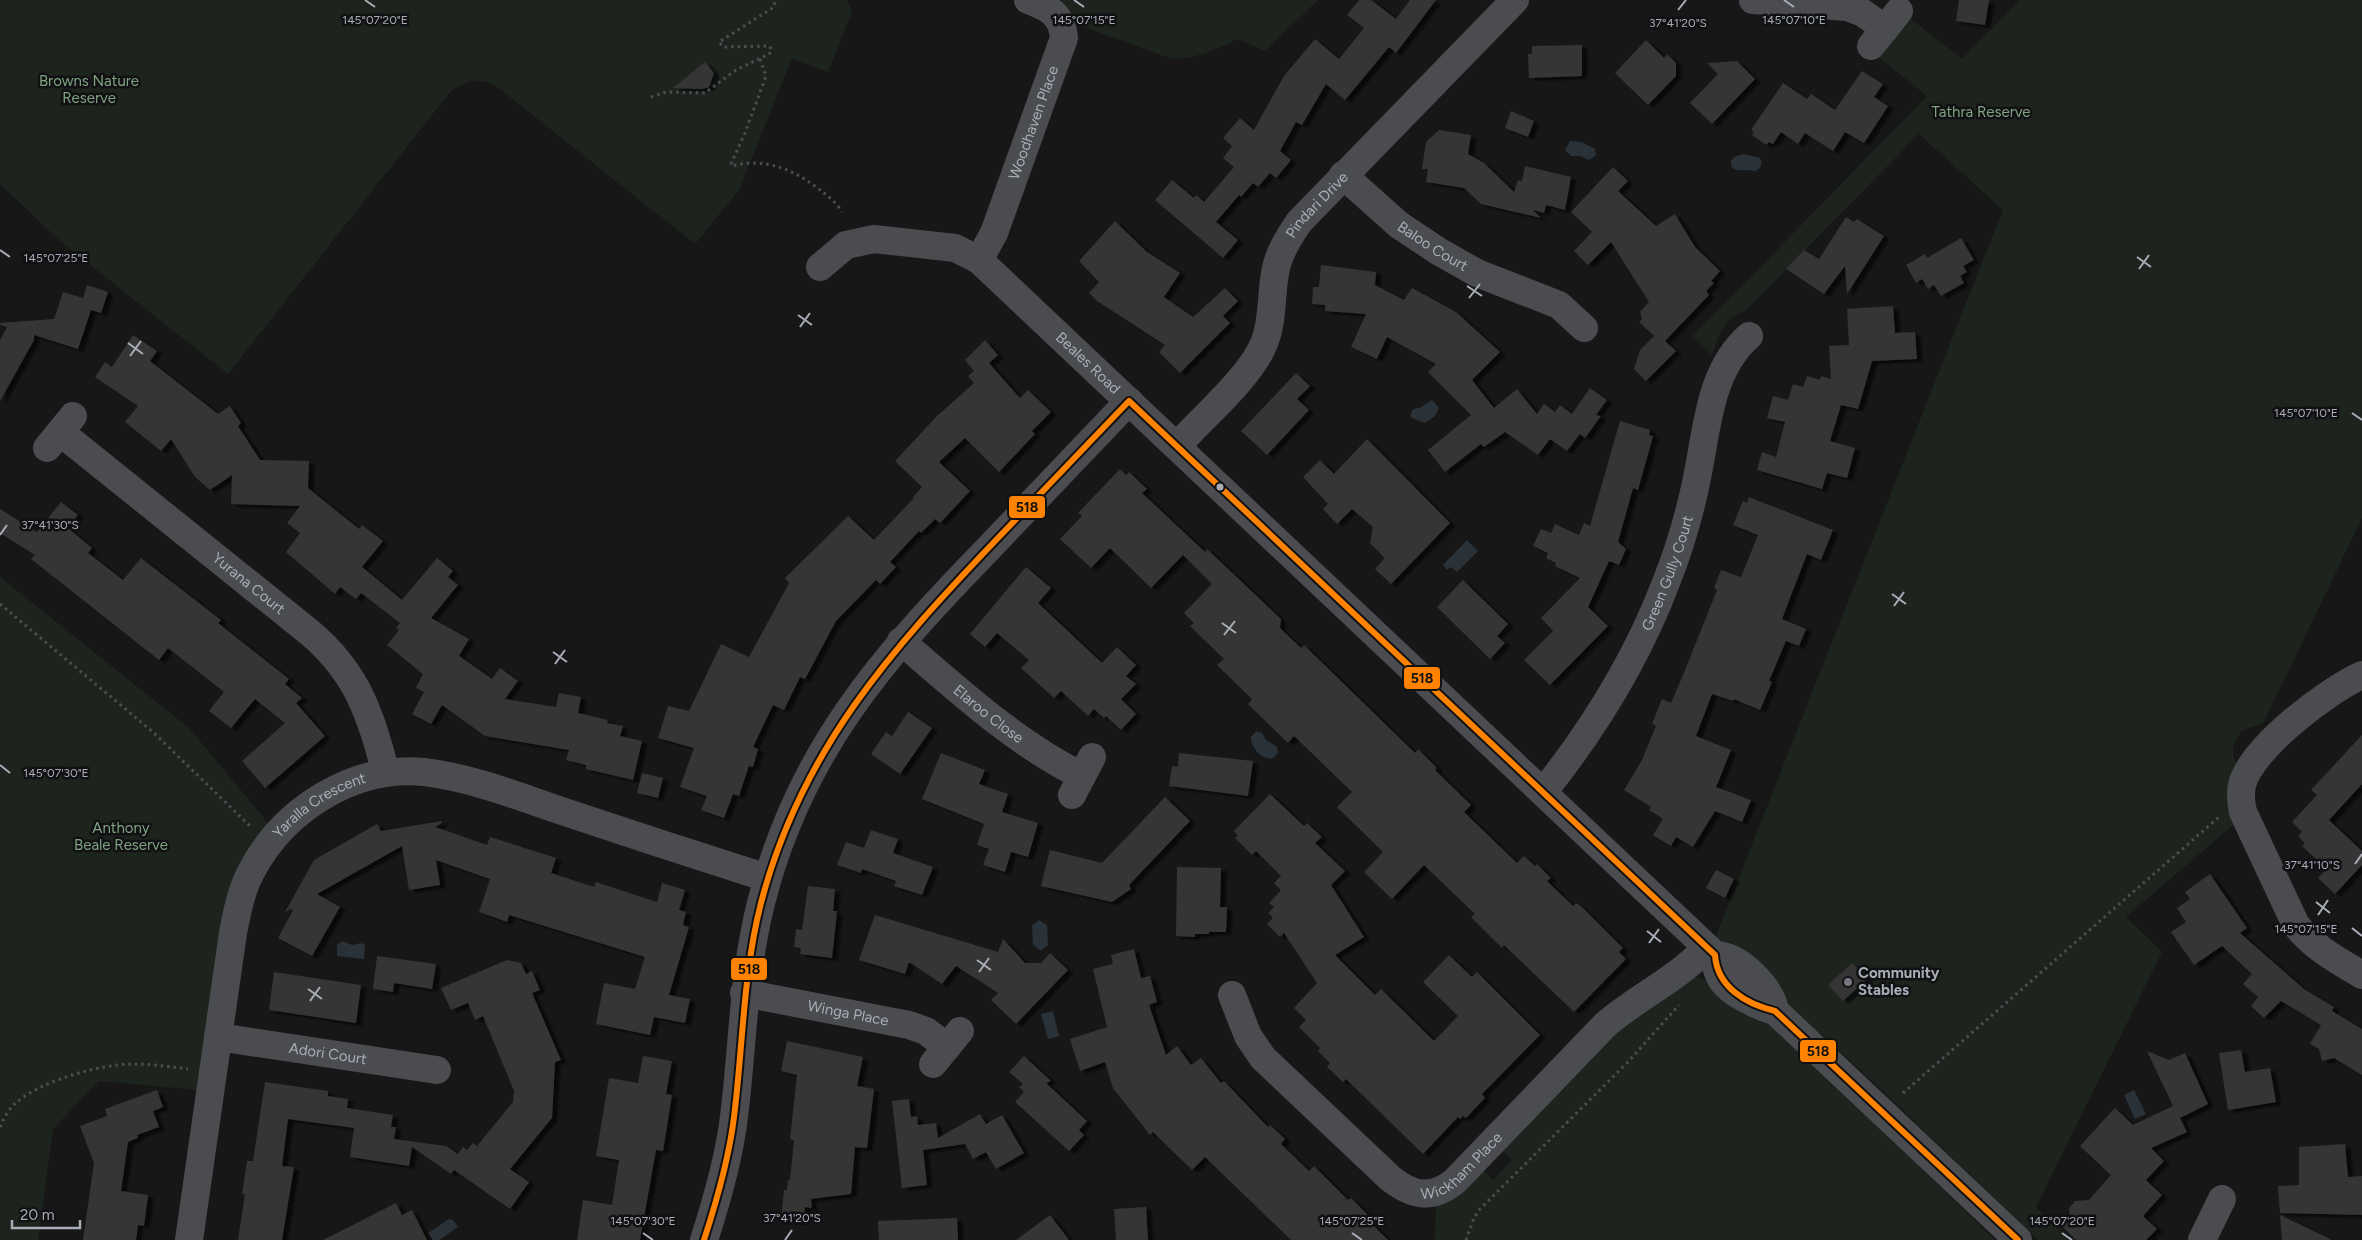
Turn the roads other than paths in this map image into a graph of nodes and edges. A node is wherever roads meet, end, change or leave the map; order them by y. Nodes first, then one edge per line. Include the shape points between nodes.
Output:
1 (1028, 0) edge
2 (1515, 0) edge
3 (1753, 0) edge
4 (1885, 29) dead end
5 (1343, 175) junction
6 (979, 260) junction
7 (820, 267) dead end
8 (1584, 328) dead end
9 (1749, 336) dead end
10 (1129, 401) junction
11 (60, 432) dead end
12 (1177, 446) junction
13 (901, 641) junction
14 (2362, 675) edge
15 (386, 773) junction
16 (1082, 776) dead end
17 (1544, 791) junction
18 (767, 878) junction
19 (1711, 951) junction
20 (2362, 975) edge
21 (744, 993) junction
22 (1232, 996) dead end
23 (218, 1037) junction
24 (946, 1047) dead end
25 (437, 1070) dead end
26 (2222, 1199) dead end
27 (189, 1240) edge
28 (704, 1240) edge
29 (2018, 1240) edge
30 (2202, 1240) edge

1 - 6 street, Woodhaven Place via 1052,10 1063,28 1064,38 994,233
2 - 5 street, Pindari Drive
3 - 4 street via 1847,7
5 - 8 street, Baloo Court via 1399,225 1438,252 1477,273 1559,305
5 - 12 street, Pindari Drive via 1300,222 1281,253 1275,271 1269,326 1256,358
6 - 7 street, Beales Road via 955,248 874,239 846,245
6 - 10 street, Beales Road
9 - 17 street, Green Gully Court via 1731,356 1716,389 1687,520 1668,580 1644,634 1593,726
10 - 12 street, Beales Road
10 - 13 street
11 - 15 street, Yurana Court via 333,654 352,679 366,706
12 - 17 street, Beales Road
13 - 16 street, Elaroo Close via 1006,729 1050,760
13 - 18 street via 860,693 827,744 797,801
14 - 20 street via 2314,704 2261,752 2245,778 2241,799 2246,820 2296,925 2318,948
15 - 18 street, Yaralla Crescent via 423,772 472,782
15 - 23 street, Yaralla Crescent via 348,784 317,799 289,821 259,858 244,887 237,916
17 - 19 street, Beales Road
18 - 21 street
19 - 22 street, Wickham Place via 1623,1010 1455,1181 1440,1192 1431,1194 1409,1192 1391,1179 1271,1066 1248,1036
19 - 29 street via 1726,987 1740,997 1774,1011
21 - 24 street, Winga Place via 914,1026
21 - 28 street via 733,1126 719,1193
23 - 25 street, Adori Court
23 - 27 street, Yaralla Crescent
26 - 30 street

